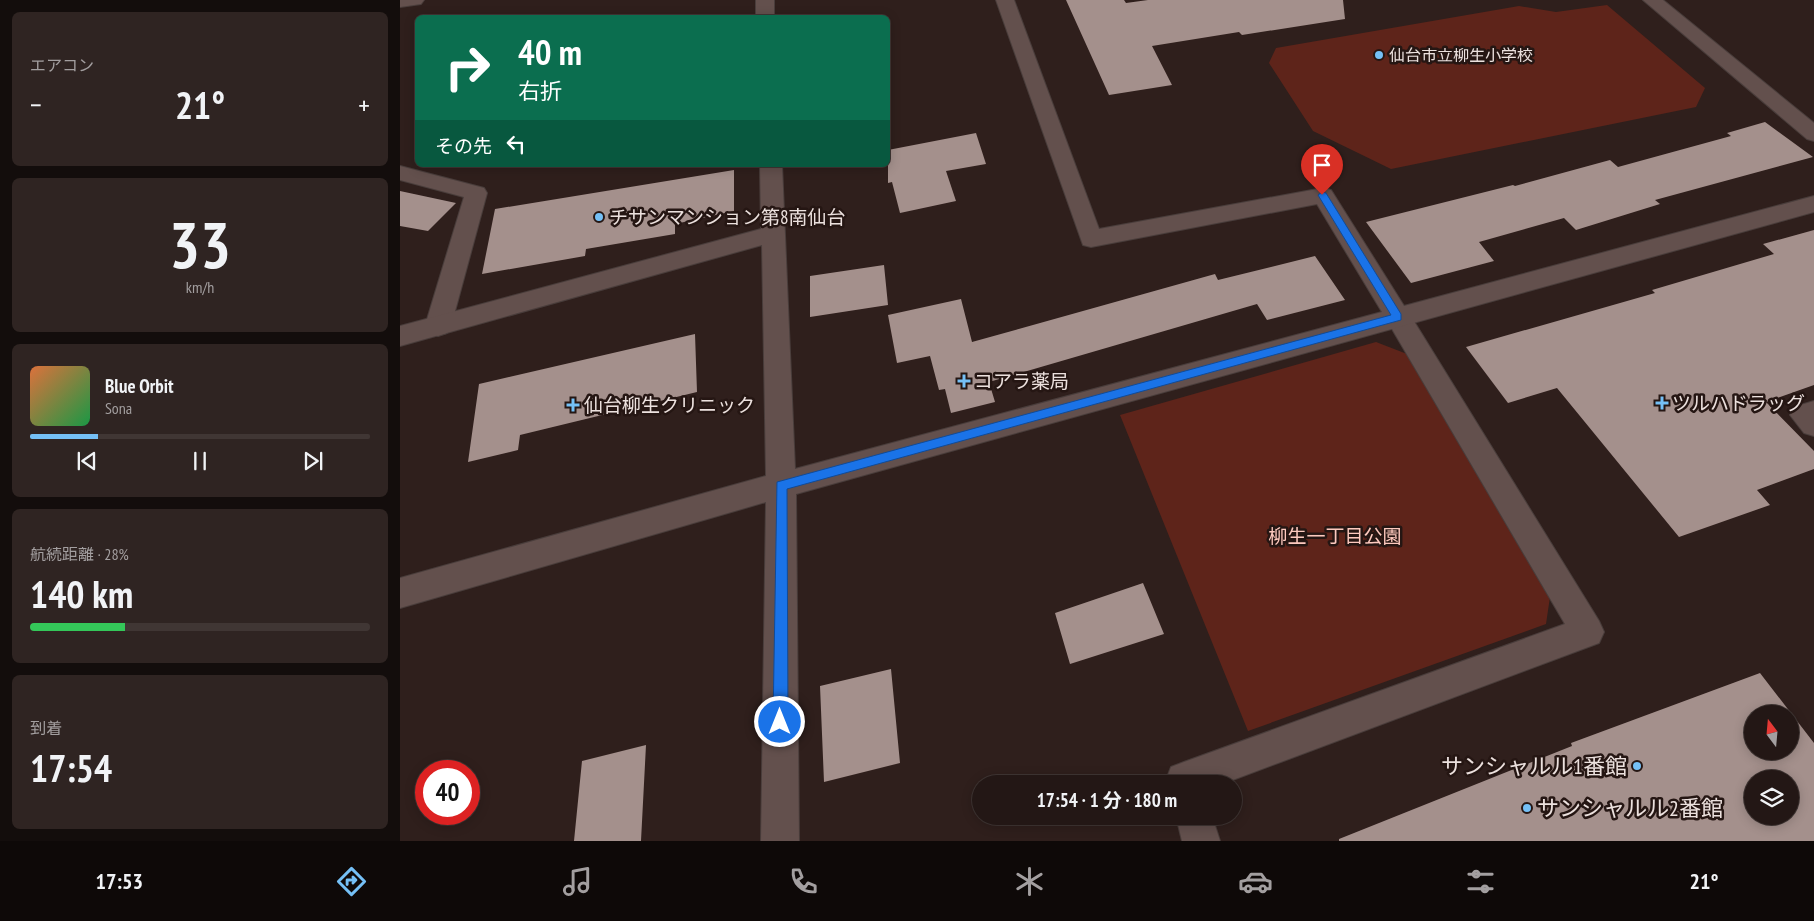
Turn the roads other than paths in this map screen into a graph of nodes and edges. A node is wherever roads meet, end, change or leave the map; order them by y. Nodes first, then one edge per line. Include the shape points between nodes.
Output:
1 (415, 0) edge
2 (765, 0) edge
3 (1005, 0) edge
4 (1652, 0) edge
5 (400, 2) edge
6 (765, 15) edge
7 (1814, 134) edge
8 (770, 167) edge
9 (400, 173) edge
10 (1814, 204) edge
11 (773, 234) junction
12 (1398, 317) junction
13 (438, 326) junction
14 (400, 336) edge
15 (1814, 412) edge
16 (1814, 425) edge
17 (781, 485) junction
18 (400, 593) edge
19 (1198, 775) edge
20 (1197, 825) edge
21 (780, 841) edge
22 (1201, 841) edge

1 - 5 street
2 - 6 street
3 - 12 street via 1091,239 1322,195
4 - 7 street
8 - 11 street
9 - 13 street via 476,193
10 - 12 street
11 - 13 street
11 - 17 street
12 - 17 street
12 - 19 street via 1588,632
13 - 14 street
15 - 16 street via 1804,415
17 - 18 street
17 - 21 street
20 - 22 street

